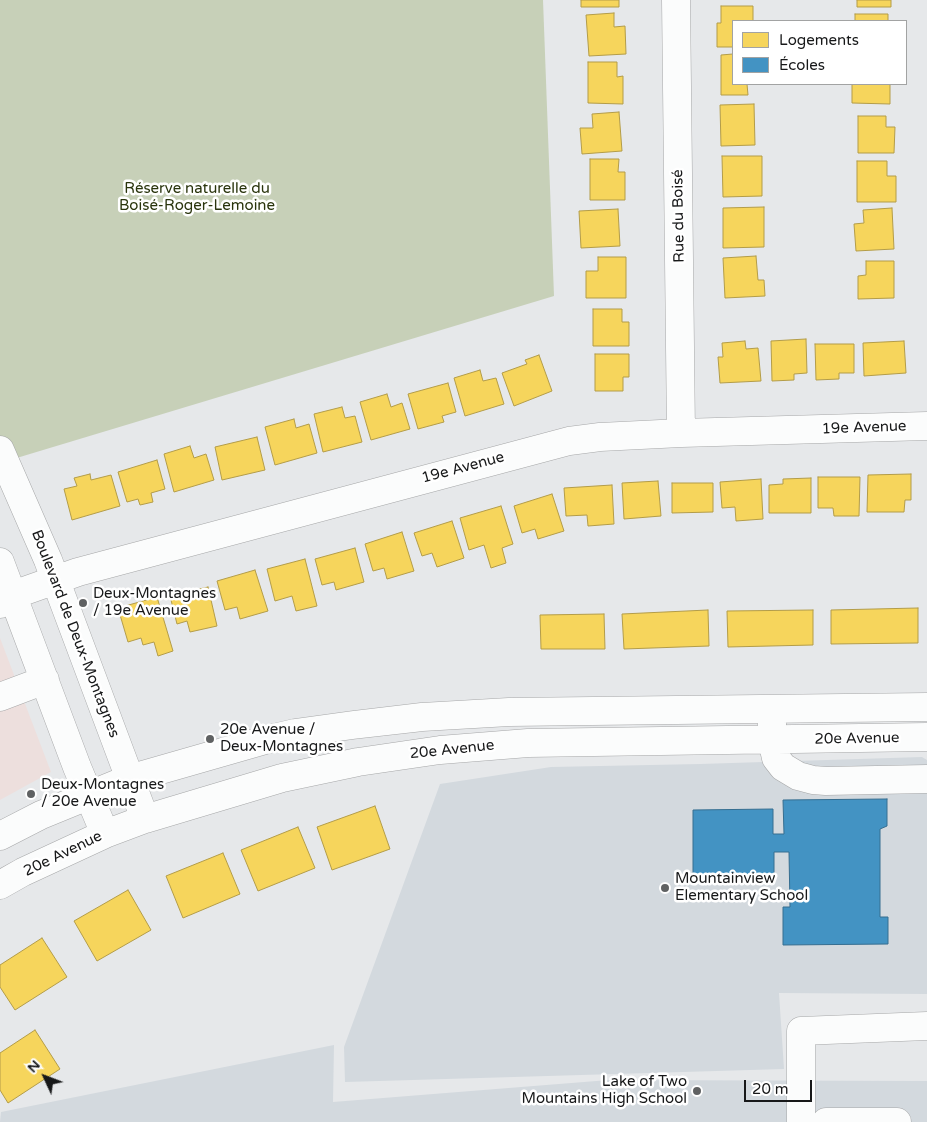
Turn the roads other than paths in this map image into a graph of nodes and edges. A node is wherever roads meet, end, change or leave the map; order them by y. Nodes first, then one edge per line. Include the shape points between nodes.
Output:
1 (676, 0) edge
2 (927, 426) edge
3 (681, 433) junction
4 (0, 450) edge
5 (0, 562) edge
6 (55, 580) junction
7 (7, 600) edge
8 (45, 680) junction
9 (0, 697) edge
10 (927, 706) edge
11 (772, 708) junction
12 (927, 737) edge
13 (772, 740) junction
14 (129, 779) junction
15 (927, 779) edge
16 (89, 795) junction
17 (144, 819) junction
18 (105, 834) junction
19 (0, 836) edge
20 (0, 885) edge
21 (927, 1026) edge
22 (801, 1122) edge
23 (826, 1122) edge
24 (897, 1122) edge

1 - 3 street, Rue du Boisé
2 - 3 street, 19e Avenue
3 - 6 street, 19e Avenue via 569,440
4 - 6 street, Boulevard de Deux-Montagnes
5 - 7 street
6 - 7 street, 19e Avenue
6 - 14 street, Boulevard de Deux-Montagnes
7 - 8 street
8 - 9 street
8 - 16 street
10 - 11 street
11 - 13 street
11 - 14 street via 509,712 412,718 295,733
12 - 13 street, 20e Avenue
13 - 15 street via 774,753 783,768 805,778 826,781
13 - 17 street, 20e Avenue via 528,743 440,750 282,778
14 - 16 street
14 - 17 street, Boulevard de Deux-Montagnes
16 - 18 street
16 - 19 street
17 - 18 street, 20e Avenue
18 - 20 street, 20e Avenue
21 - 22 street via 801,1031
23 - 24 street

